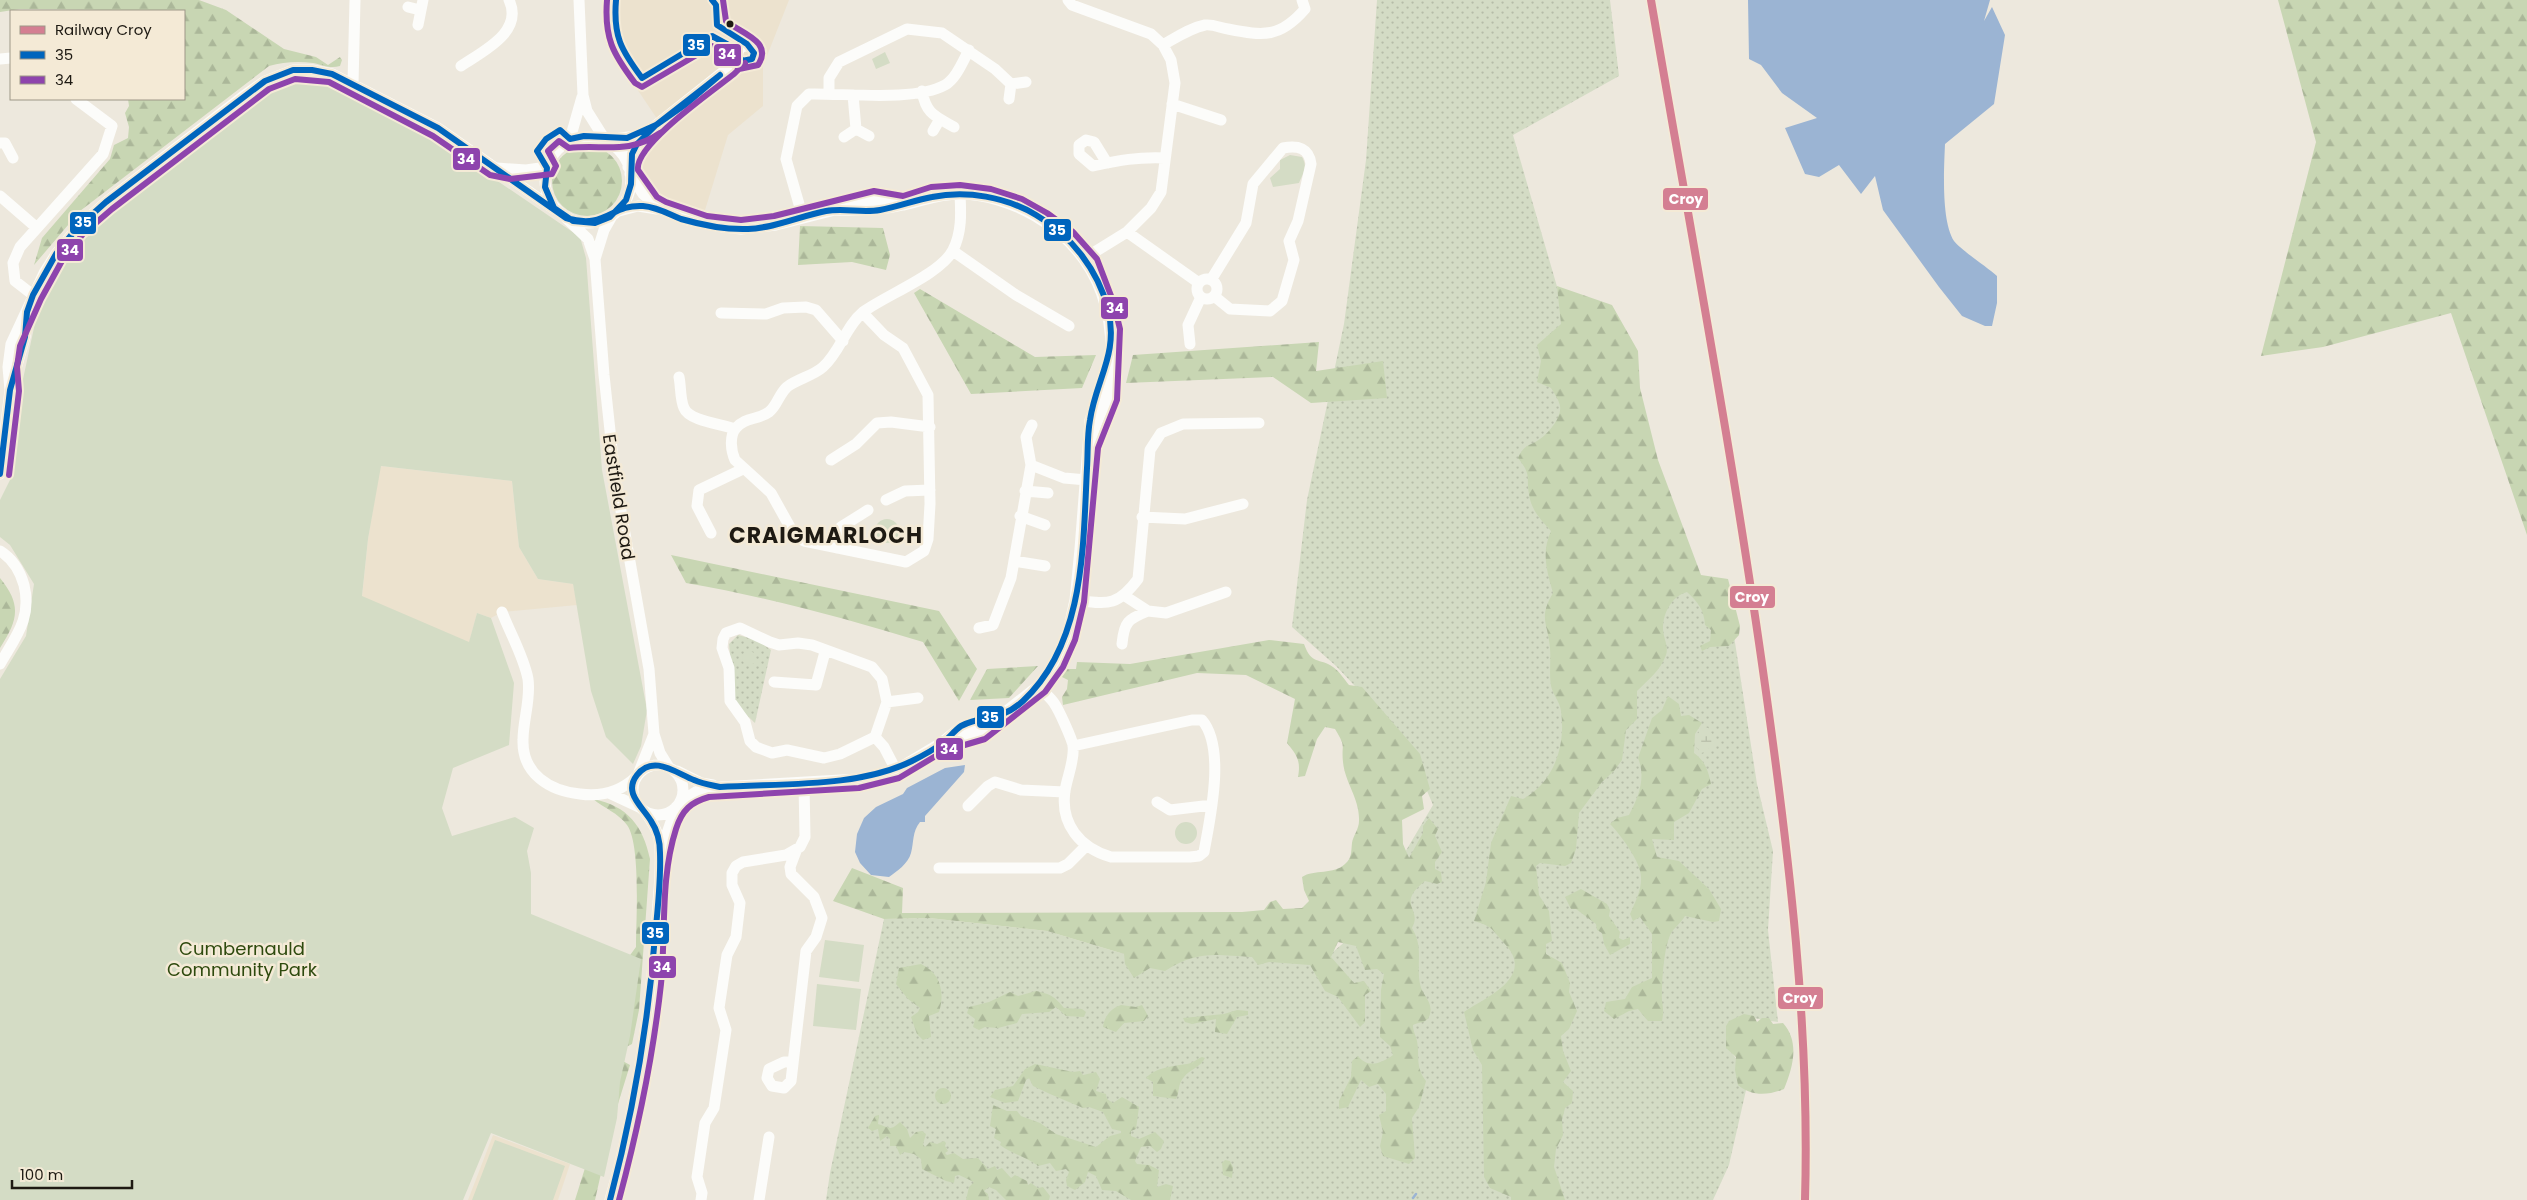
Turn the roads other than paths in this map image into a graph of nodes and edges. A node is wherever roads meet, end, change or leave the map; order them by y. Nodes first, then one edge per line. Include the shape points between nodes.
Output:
1 (355, 0) edge
2 (509, 0) edge
3 (579, 0) edge
4 (1068, 0) edge
5 (1302, 0) edge
6 (422, 5) edge
7 (408, 7) dead end
8 (418, 25) dead end
9 (1164, 45) junction
10 (969, 50) junction
11 (738, 57) dead end
12 (461, 66) dead end
13 (1026, 82) dead end
14 (353, 84) junction
15 (1011, 84) junction
16 (922, 91) junction
17 (829, 94) junction
18 (583, 95) junction
19 (853, 95) junction
20 (1009, 99) dead end
21 (77, 100) edge
22 (1172, 104) junction
23 (940, 119) junction
24 (1221, 120) dead end
25 (954, 127) dead end
26 (652, 129) junction
27 (856, 129) junction
28 (933, 131) dead end
29 (869, 136) dead end
30 (844, 137) dead end
31 (570, 139) junction
32 (606, 139) junction
33 (0, 142) edge
34 (13, 158) dead end
35 (1165, 158) junction
36 (1107, 163) dead end
37 (493, 167) junction
38 (547, 167) junction
39 (629, 171) junction
40 (960, 194) junction
41 (0, 196) edge
42 (554, 209) junction
43 (662, 210) junction
44 (616, 213) junction
45 (566, 218) junction
46 (803, 218) junction
47 (37, 228) junction
48 (1127, 232) junction
49 (953, 251) junction
50 (1085, 258) junction
51 (595, 260) junction
52 (1211, 280) junction
53 (1199, 282) junction
54 (33, 295) junction
55 (1214, 296) junction
56 (1201, 297) junction
57 (862, 313) junction
58 (721, 314) dead end
59 (1069, 326) dead end
60 (843, 341) junction
61 (1190, 344) dead end
62 (679, 376) dead end
63 (1259, 423) dead end
64 (1032, 425) dead end
65 (930, 427) junction
66 (734, 429) junction
67 (831, 460) dead end
68 (1031, 465) junction
69 (743, 470) junction
70 (0, 474) edge
71 (1087, 480) junction
72 (930, 490) junction
73 (1025, 491) junction
74 (1048, 493) dead end
75 (886, 500) dead end
76 (1243, 504) dead end
77 (868, 510) dead end
78 (1020, 516) junction
79 (1142, 517) junction
80 (1045, 525) dead end
81 (711, 533) dead end
82 (837, 548) junction
83 (0, 551) edge
84 (1014, 561) junction
85 (1045, 566) dead end
86 (1226, 592) dead end
87 (1125, 596) junction
88 (1075, 600) junction
89 (1148, 610) junction
90 (502, 612) dead end
91 (979, 628) dead end
92 (1122, 644) dead end
93 (825, 652) junction
94 (0, 664) edge
95 (774, 682) dead end
96 (1038, 686) junction
97 (918, 698) dead end
98 (887, 702) junction
99 (654, 734) junction
100 (875, 737) junction
101 (1073, 746) junction
102 (671, 768) junction
103 (896, 770) junction
104 (637, 776) junction
105 (804, 783) junction
106 (720, 787) junction
107 (1065, 792) junction
108 (609, 794) junction
109 (1157, 802) dead end
110 (679, 804) junction
111 (1212, 805) junction
112 (968, 806) dead end
113 (642, 810) junction
114 (1086, 846) junction
115 (660, 852) junction
116 (796, 852) junction
117 (939, 868) dead end
118 (793, 1062) dead end
119 (769, 1137) dead end
120 (610, 1200) edge
121 (701, 1200) edge
122 (759, 1200) edge

1 - 14 street
2 - 12 street via 512,20 506,32 496,43
3 - 18 street
4 - 9 street via 1072,5 1151,34
5 - 9 street via 1305,9 1293,23 1278,32 1254,34 1208,25 1192,28
6 - 7 street
6 - 8 street
9 - 22 street via 1171,60 1175,83
10 - 15 street
10 - 16 street via 945,85
10 - 17 street via 942,33 907,29 839,62 829,78
11 - 26 street via 729,68
13 - 15 street
14 - 37 street via 438,128
14 - 54 street via 332,74 312,70 293,70 265,81 106,202 77,228 56,254
15 - 20 street
16 - 19 street via 888,96
16 - 23 street via 924,105
17 - 19 street
17 - 46 street via 809,94 797,106 786,159
18 - 31 street
18 - 32 street via 587,111
19 - 27 street
21 - 47 street via 112,126 103,154
22 - 24 street
22 - 35 street
23 - 25 street
23 - 28 street
26 - 32 street via 635,136
26 - 39 street via 637,144
27 - 29 street
27 - 30 street
31 - 32 street via 591,135
31 - 38 street via 553,154
32 - 39 street via 625,158
33 - 34 street via 5,143
35 - 36 street via 1135,156
35 - 48 street via 1161,192 1151,208
37 - 38 street via 510,170
37 - 42 street
38 - 42 street via 544,182
39 - 43 street via 643,194
39 - 44 street via 631,185 627,198
40 - 46 street via 933,196 904,205 874,200
40 - 49 street via 960,229
40 - 50 street via 1019,207 1068,239
41 - 47 street
42 - 45 street
43 - 44 street via 638,206
43 - 46 street via 705,225 741,229
44 - 45 street via 594,224
44 - 51 street, Eastfield Road via 604,230
45 - 51 street, Eastfield Road via 588,239
47 - 54 street via 20,248 13,263 15,281
48 - 50 street
48 - 53 street
49 - 57 street via 928,273
49 - 59 street via 1016,295
50 - 71 street via 1105,304 1111,330 1108,399 1089,446
51 - 99 street, Eastfield Road via 609,426 649,669
52 - 53 street via 1206,278
52 - 55 street via 1216,284
52 - 55 street via 1246,222 1253,184 1283,148 1299,146 1306,150 1311,164 1298,221 1289,241 1294,260 1282,301 1270,311 1230,309
53 - 56 street via 1196,290
54 - 70 street via 11,344 10,390
55 - 56 street
56 - 61 street via 1188,325
57 - 60 street
57 - 65 street via 907,354 928,395
58 - 60 street via 766,314 784,308 806,307 816,310
60 - 66 street via 822,368 786,388 771,411 746,419
62 - 66 street via 684,408 688,414 694,419
63 - 79 street via 1184,424 1161,433 1150,450
64 - 68 street via 1026,438
65 - 67 street via 876,423 856,444
65 - 72 street
66 - 69 street via 732,454
68 - 71 street via 1064,478
68 - 73 street
69 - 81 street via 699,490 697,506
69 - 82 street via 771,494 795,536
71 - 88 street
72 - 75 street via 905,491
72 - 82 street via 928,538 924,551 918,557 900,562
73 - 74 street
73 - 78 street
76 - 79 street via 1184,519
77 - 82 street via 841,527
78 - 80 street
78 - 84 street
79 - 87 street via 1138,579
83 - 94 street via 21,573 28,601 25,618
84 - 85 street
84 - 91 street via 993,626
86 - 89 street via 1166,613
87 - 88 street via 1104,604
87 - 89 street
88 - 96 street via 1068,636
89 - 92 street via 1132,617 1124,628
90 - 108 street via 527,676 529,688 523,740 524,755 531,768 552,789 585,795
93 - 95 street via 816,685
93 - 98 street via 872,667 882,678
93 - 100 street via 798,643 779,645 740,628 726,633 722,648 729,668 730,701 745,722 750,741 763,752 787,750 824,758
96 - 101 street via 1054,703
96 - 103 street via 980,732 941,743
97 - 98 street
98 - 100 street
99 - 102 street, Eastfield Road via 660,754
99 - 104 street, Eastfield Road
100 - 103 street
101 - 107 street
101 - 111 street via 1202,720 1207,727 1214,760
102 - 104 street via 648,766
102 - 106 street via 701,783
102 - 110 street via 682,780
103 - 105 street via 858,779
104 - 108 street via 628,785
104 - 113 street via 632,793
105 - 106 street
105 - 116 street via 805,837
106 - 110 street via 697,791
107 - 112 street via 1021,790 995,782
107 - 114 street via 1067,822
108 - 113 street
109 - 111 street via 1170,810
110 - 113 street via 660,816
110 - 115 street
111 - 114 street via 1204,852 1199,856 1111,857
113 - 115 street via 656,829
114 - 117 street via 1060,868
115 - 120 street via 652,980 643,1047 628,1132
116 - 118 street via 790,867 791,874 814,897 822,918 816,937 806,951
116 - 121 street via 743,862 732,873 732,885 740,903 736,937 727,955 719,1008 726,1030 714,1108 705,1123 697,1177
119 - 122 street

